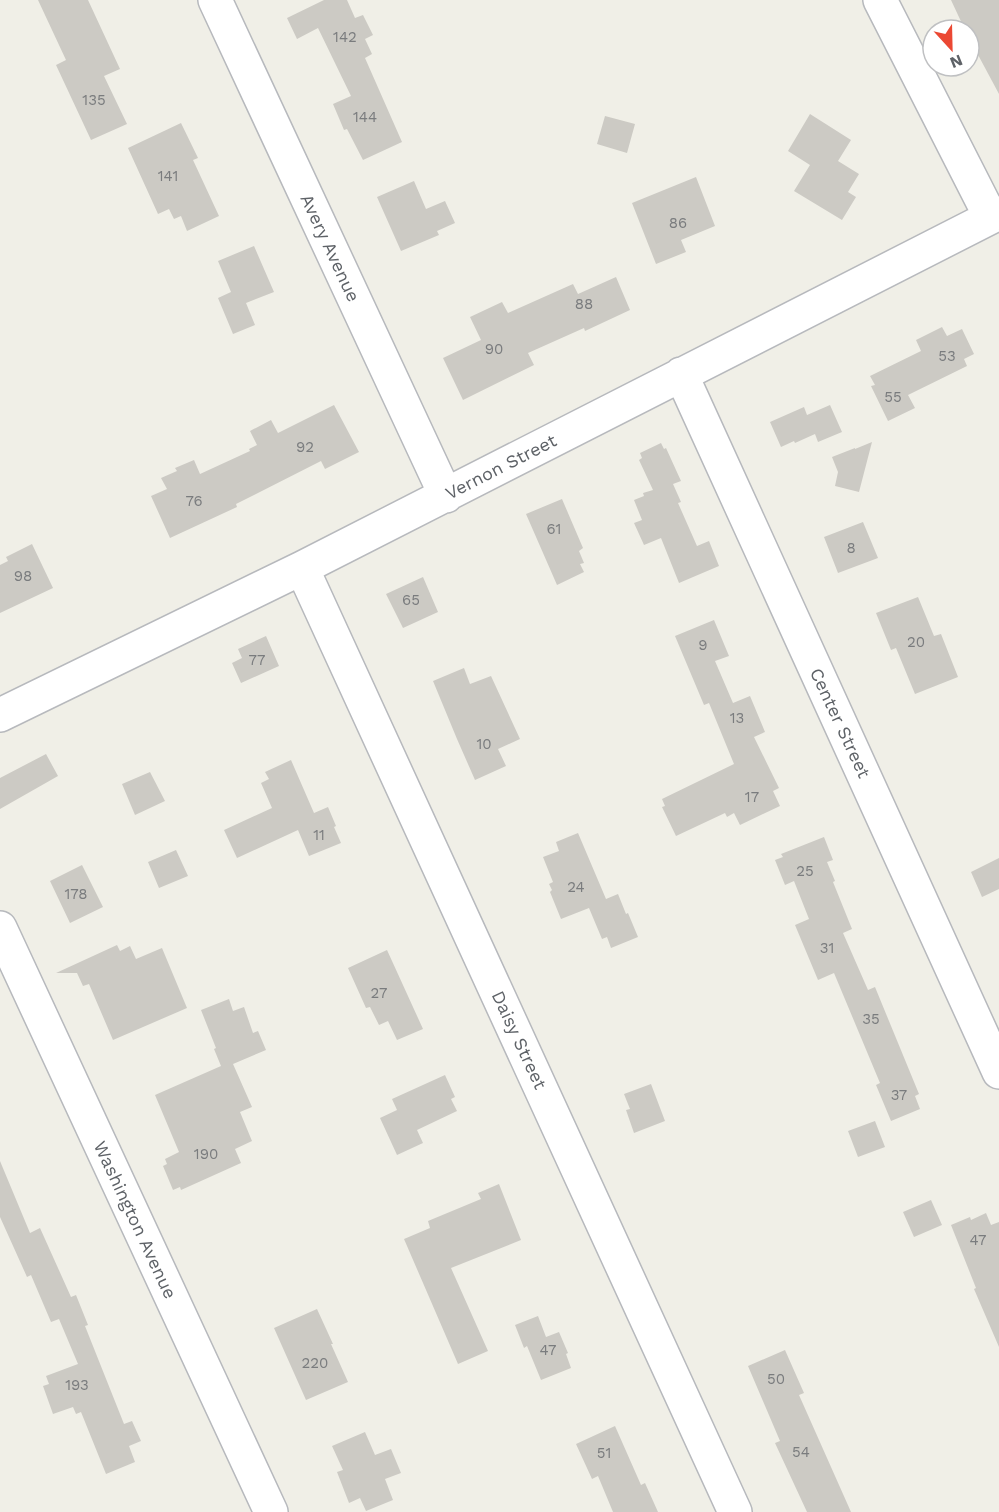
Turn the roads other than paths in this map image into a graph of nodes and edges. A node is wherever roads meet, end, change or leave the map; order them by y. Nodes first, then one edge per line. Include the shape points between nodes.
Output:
1 (215, 0) edge
2 (880, 0) edge
3 (994, 214) edge
4 (681, 374) junction
5 (446, 496) junction
6 (302, 568) junction
7 (0, 715) edge
8 (0, 928) edge
9 (999, 1072) edge
10 (271, 1512) edge
11 (735, 1512) edge

1 - 5 street, Avery Avenue
2 - 3 street
3 - 4 street, Vernon Street
4 - 5 street, Vernon Street
4 - 9 street, Center Street
5 - 6 street, Vernon Street
6 - 7 street, Vernon Street
6 - 11 street, Daisy Street
8 - 10 street, Washington Avenue

